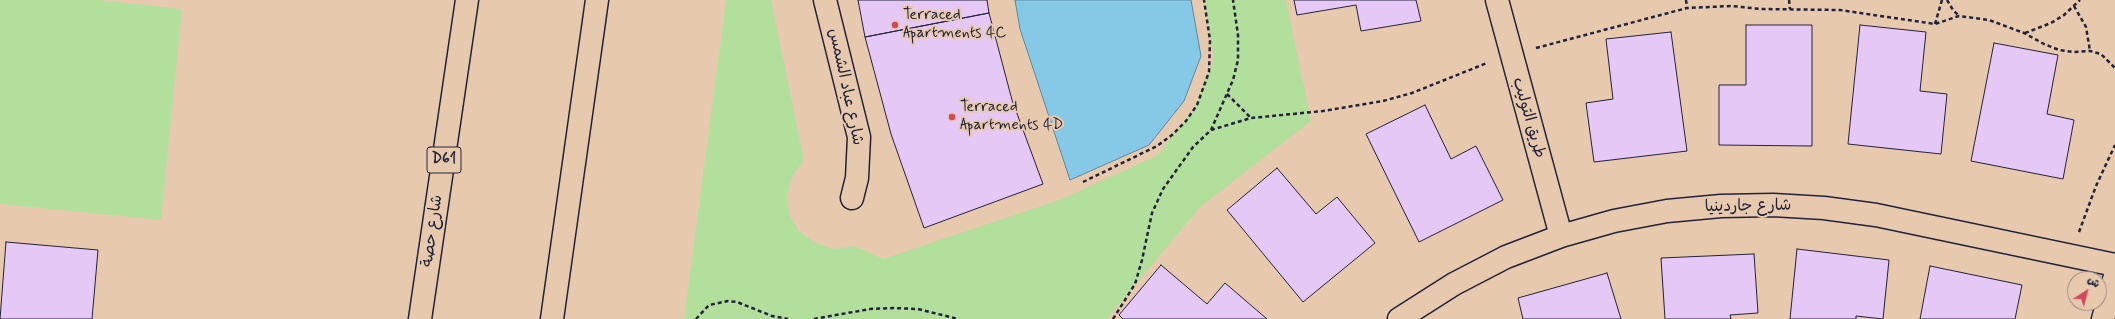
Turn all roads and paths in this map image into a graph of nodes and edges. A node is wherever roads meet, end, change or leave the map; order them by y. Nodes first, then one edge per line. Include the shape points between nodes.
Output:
1 (467, 0) edge
2 (597, 0) edge
3 (826, 0) edge
4 (1204, 0) edge
5 (1233, 0) edge
6 (1497, 0) edge
7 (1686, 0) edge
8 (1788, 0) edge
9 (1942, 0) edge
10 (1946, 0) edge
11 (2080, 0) edge
12 (2074, 6) junction
13 (1687, 8) junction
14 (1790, 9) junction
15 (1959, 16) junction
16 (1935, 24) junction
17 (2024, 33) junction
18 (2090, 51) junction
19 (1510, 54) junction
20 (2115, 68) edge
21 (1227, 94) junction
22 (1250, 118) junction
23 (1211, 130) junction
24 (2115, 146) edge
25 (1083, 182) dead end
26 (852, 198) dead end
27 (1561, 236) junction
28 (2071, 255) junction
29 (2115, 265) edge
30 (2115, 276) edge
31 (420, 319) edge
32 (552, 319) edge
33 (696, 319) edge
34 (788, 319) edge
35 (814, 319) edge
36 (958, 319) edge
37 (1113, 319) edge
38 (1399, 319) edge
39 (2102, 319) edge

1 - 31 street, شارع حصة / D61
2 - 32 street
3 - 26 street, شارع عباد الشمس via 859,136 858,172
4 - 25 path via 1210,40 1209,72 1197,105 1186,121 1157,146
5 - 21 path via 1238,35 1238,60
6 - 19 street, طريق التوليب
7 - 13 path
8 - 14 path
9 - 16 path
10 - 15 path
11 - 12 path
12 - 17 path via 2051,23
12 - 18 path via 2086,27
13 - 14 path via 1732,6
13 - 19 path
14 - 16 path via 1840,10
15 - 16 path
15 - 17 path via 1989,20
17 - 18 path via 2059,50
18 - 20 path via 2101,54
19 - 22 path via 1383,102
19 - 27 street, طريق التوليب
21 - 22 path
21 - 23 path
22 - 23 path
23 - 37 path via 1193,147 1163,189 1152,213 1135,284
24 - 28 path via 2096,186
27 - 28 street, شارع جاردينيا via 1614,221 1667,211 1772,205 1876,215
27 - 38 street, شارع جاردينيا via 1506,257 1454,284
28 - 29 street, شارع جاردينيا
30 - 39 street
33 - 34 path via 709,306 728,301
35 - 36 path via 870,309 894,308 918,309

